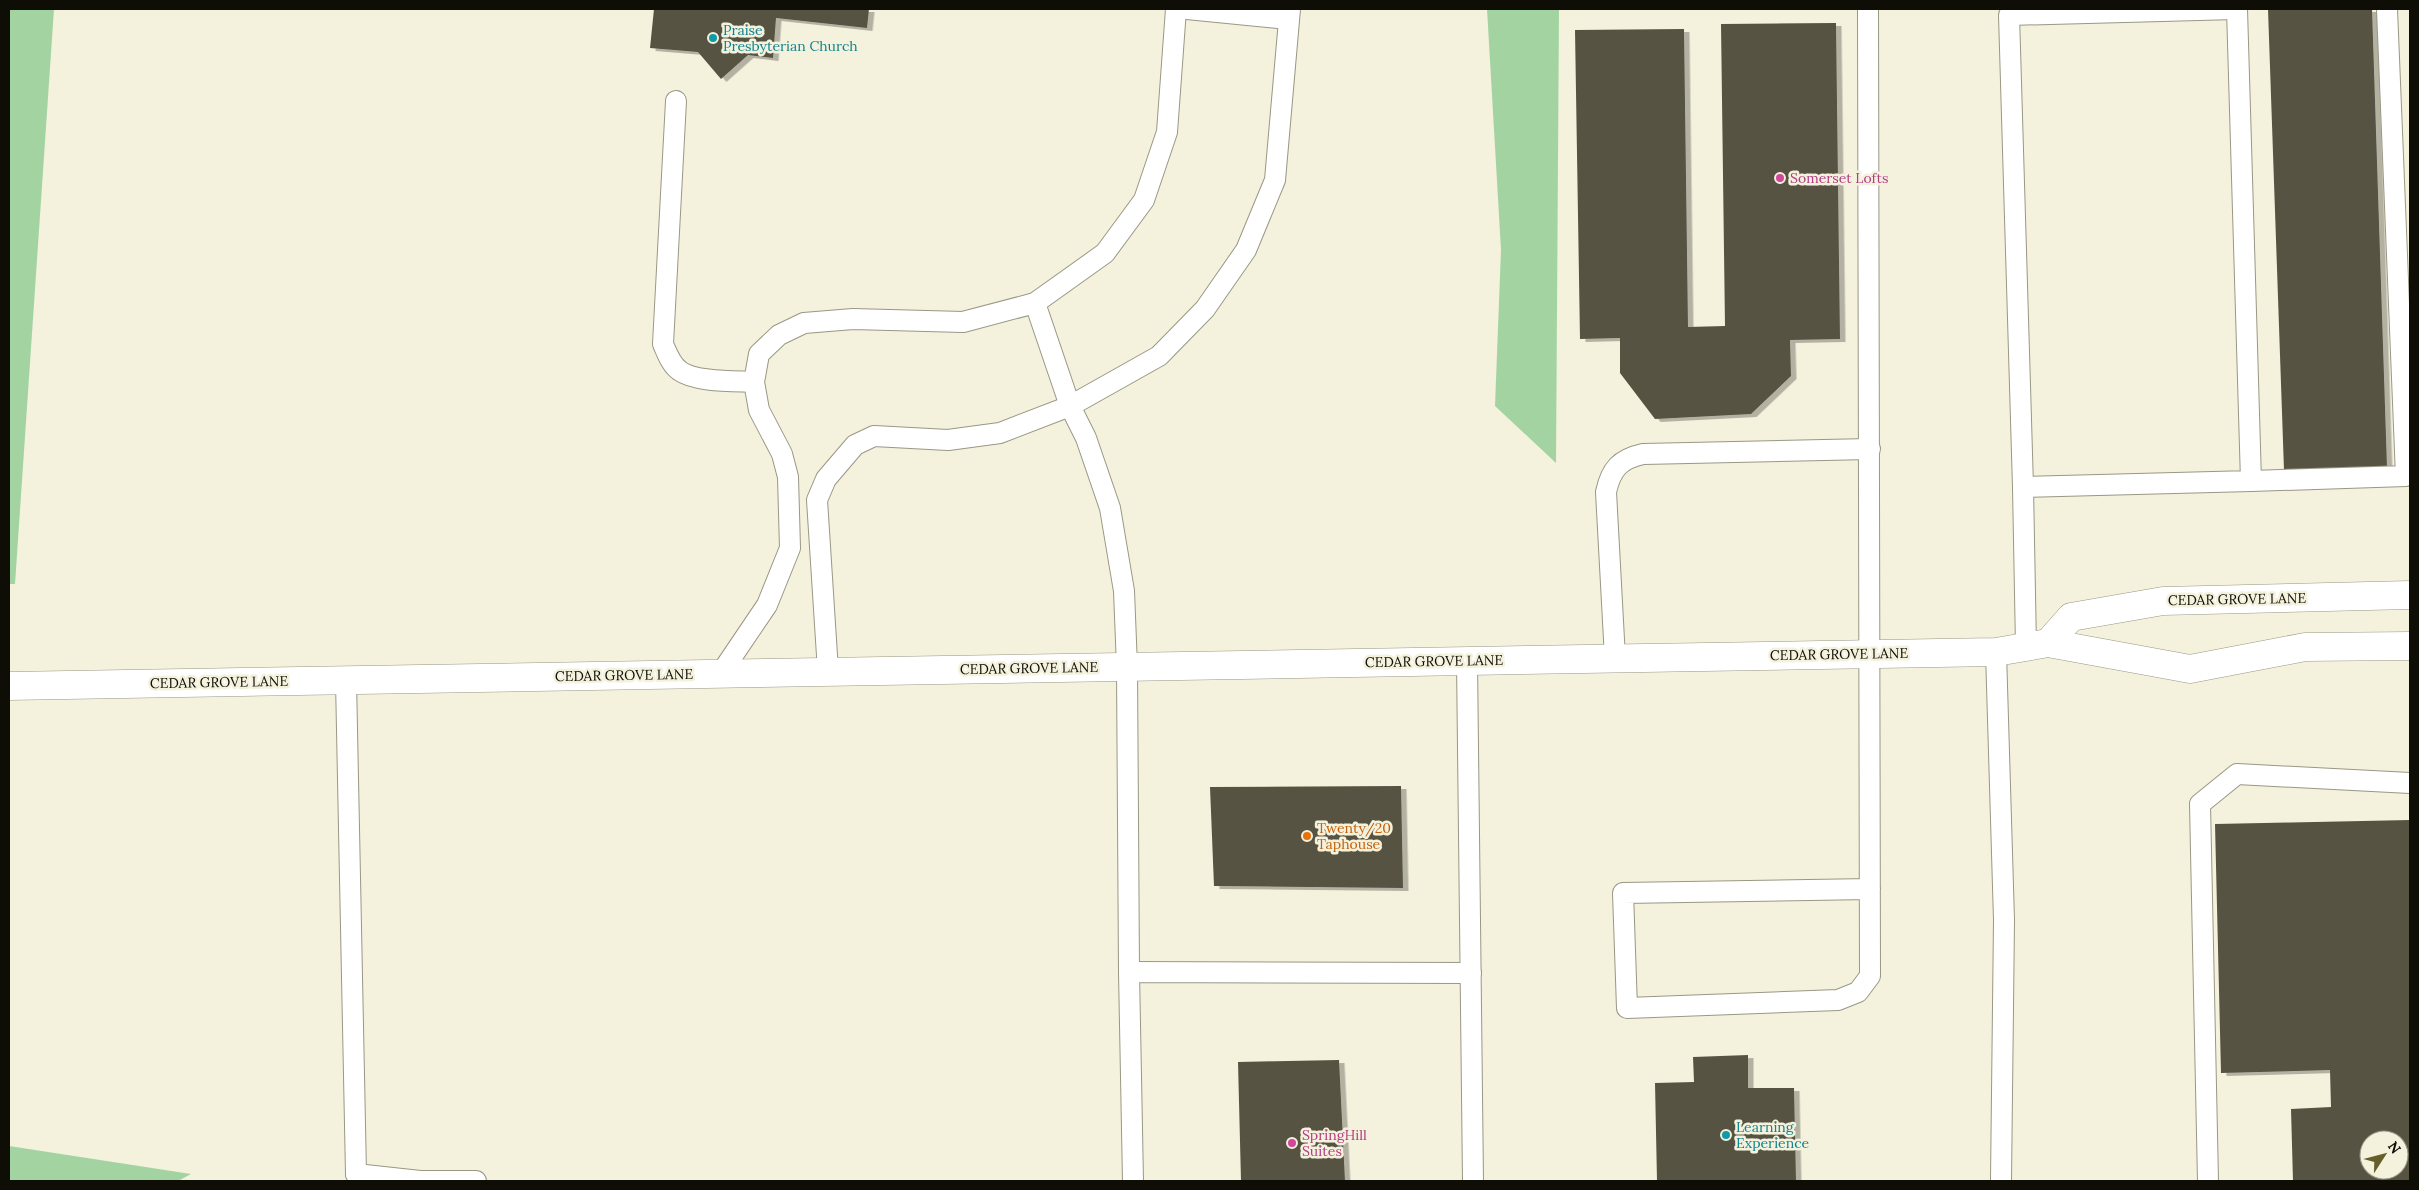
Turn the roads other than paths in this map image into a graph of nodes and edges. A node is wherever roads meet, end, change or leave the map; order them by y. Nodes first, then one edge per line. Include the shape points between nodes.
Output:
1 (1176, 9) edge
2 (1187, 9) edge
3 (1868, 9) edge
4 (2236, 9) edge
5 (2387, 9) edge
6 (1289, 14) edge
7 (676, 101) dead end
8 (1035, 304) junction
9 (754, 382) junction
10 (1070, 406) junction
11 (1870, 449) junction
12 (2251, 481) junction
13 (2023, 487) junction
14 (2410, 595) edge
15 (2037, 645) junction
16 (2410, 646) edge
17 (1996, 652) junction
18 (1869, 654) junction
19 (1615, 658) junction
20 (1467, 661) junction
21 (1127, 667) junction
22 (828, 672) junction
23 (721, 673) junction
24 (346, 680) junction
25 (9, 686) edge
26 (2410, 783) edge
27 (1870, 889) junction
28 (1129, 972) junction
29 (1471, 973) junction
30 (355, 1179) edge
31 (476, 1181) edge
32 (1133, 1181) edge
33 (1473, 1181) edge
34 (2001, 1181) edge
35 (2208, 1181) edge

1 - 8 lane via 1167,132 1144,200 1105,253
2 - 6 lane
3 - 11 lane
4 - 12 lane
4 - 13 lane via 2009,15
5 - 12 lane via 2406,476
6 - 10 lane via 1275,180 1246,250 1205,309 1159,356
7 - 9 lane via 663,344 678,370 690,377
8 - 9 lane via 963,322 853,319 804,323 778,335 759,354
8 - 10 lane
9 - 23 lane via 760,410 782,454 788,477 790,548 767,606
10 - 21 lane via 1086,438 1110,508 1124,591
10 - 22 lane via 1000,433 948,440 874,436 855,445 839,461 826,479 818,500
11 - 18 lane
11 - 19 lane via 1643,454 1627,458 1615,466 1606,492
12 - 13 lane
13 - 15 lane
14 - 15 main road, CEDAR GROVE LANE via 2163,601 2071,617
15 - 16 main road, CEDAR GROVE LANE via 2190,668 2305,647
15 - 17 main road, CEDAR GROVE LANE
17 - 18 main road, CEDAR GROVE LANE
17 - 34 lane via 2004,920
18 - 19 main road, CEDAR GROVE LANE
18 - 27 lane
19 - 20 main road, CEDAR GROVE LANE
20 - 21 main road, CEDAR GROVE LANE
20 - 29 lane
21 - 22 main road, CEDAR GROVE LANE
21 - 28 lane
22 - 23 main road, CEDAR GROVE LANE
23 - 24 main road, CEDAR GROVE LANE
24 - 25 main road, CEDAR GROVE LANE
24 - 30 lane
26 - 35 lane via 2237,774 2200,804
27 - 27 lane via 1623,893 1627,1008 1838,1000 1858,992 1870,976
28 - 29 lane
28 - 32 lane
29 - 33 lane
30 - 31 lane

